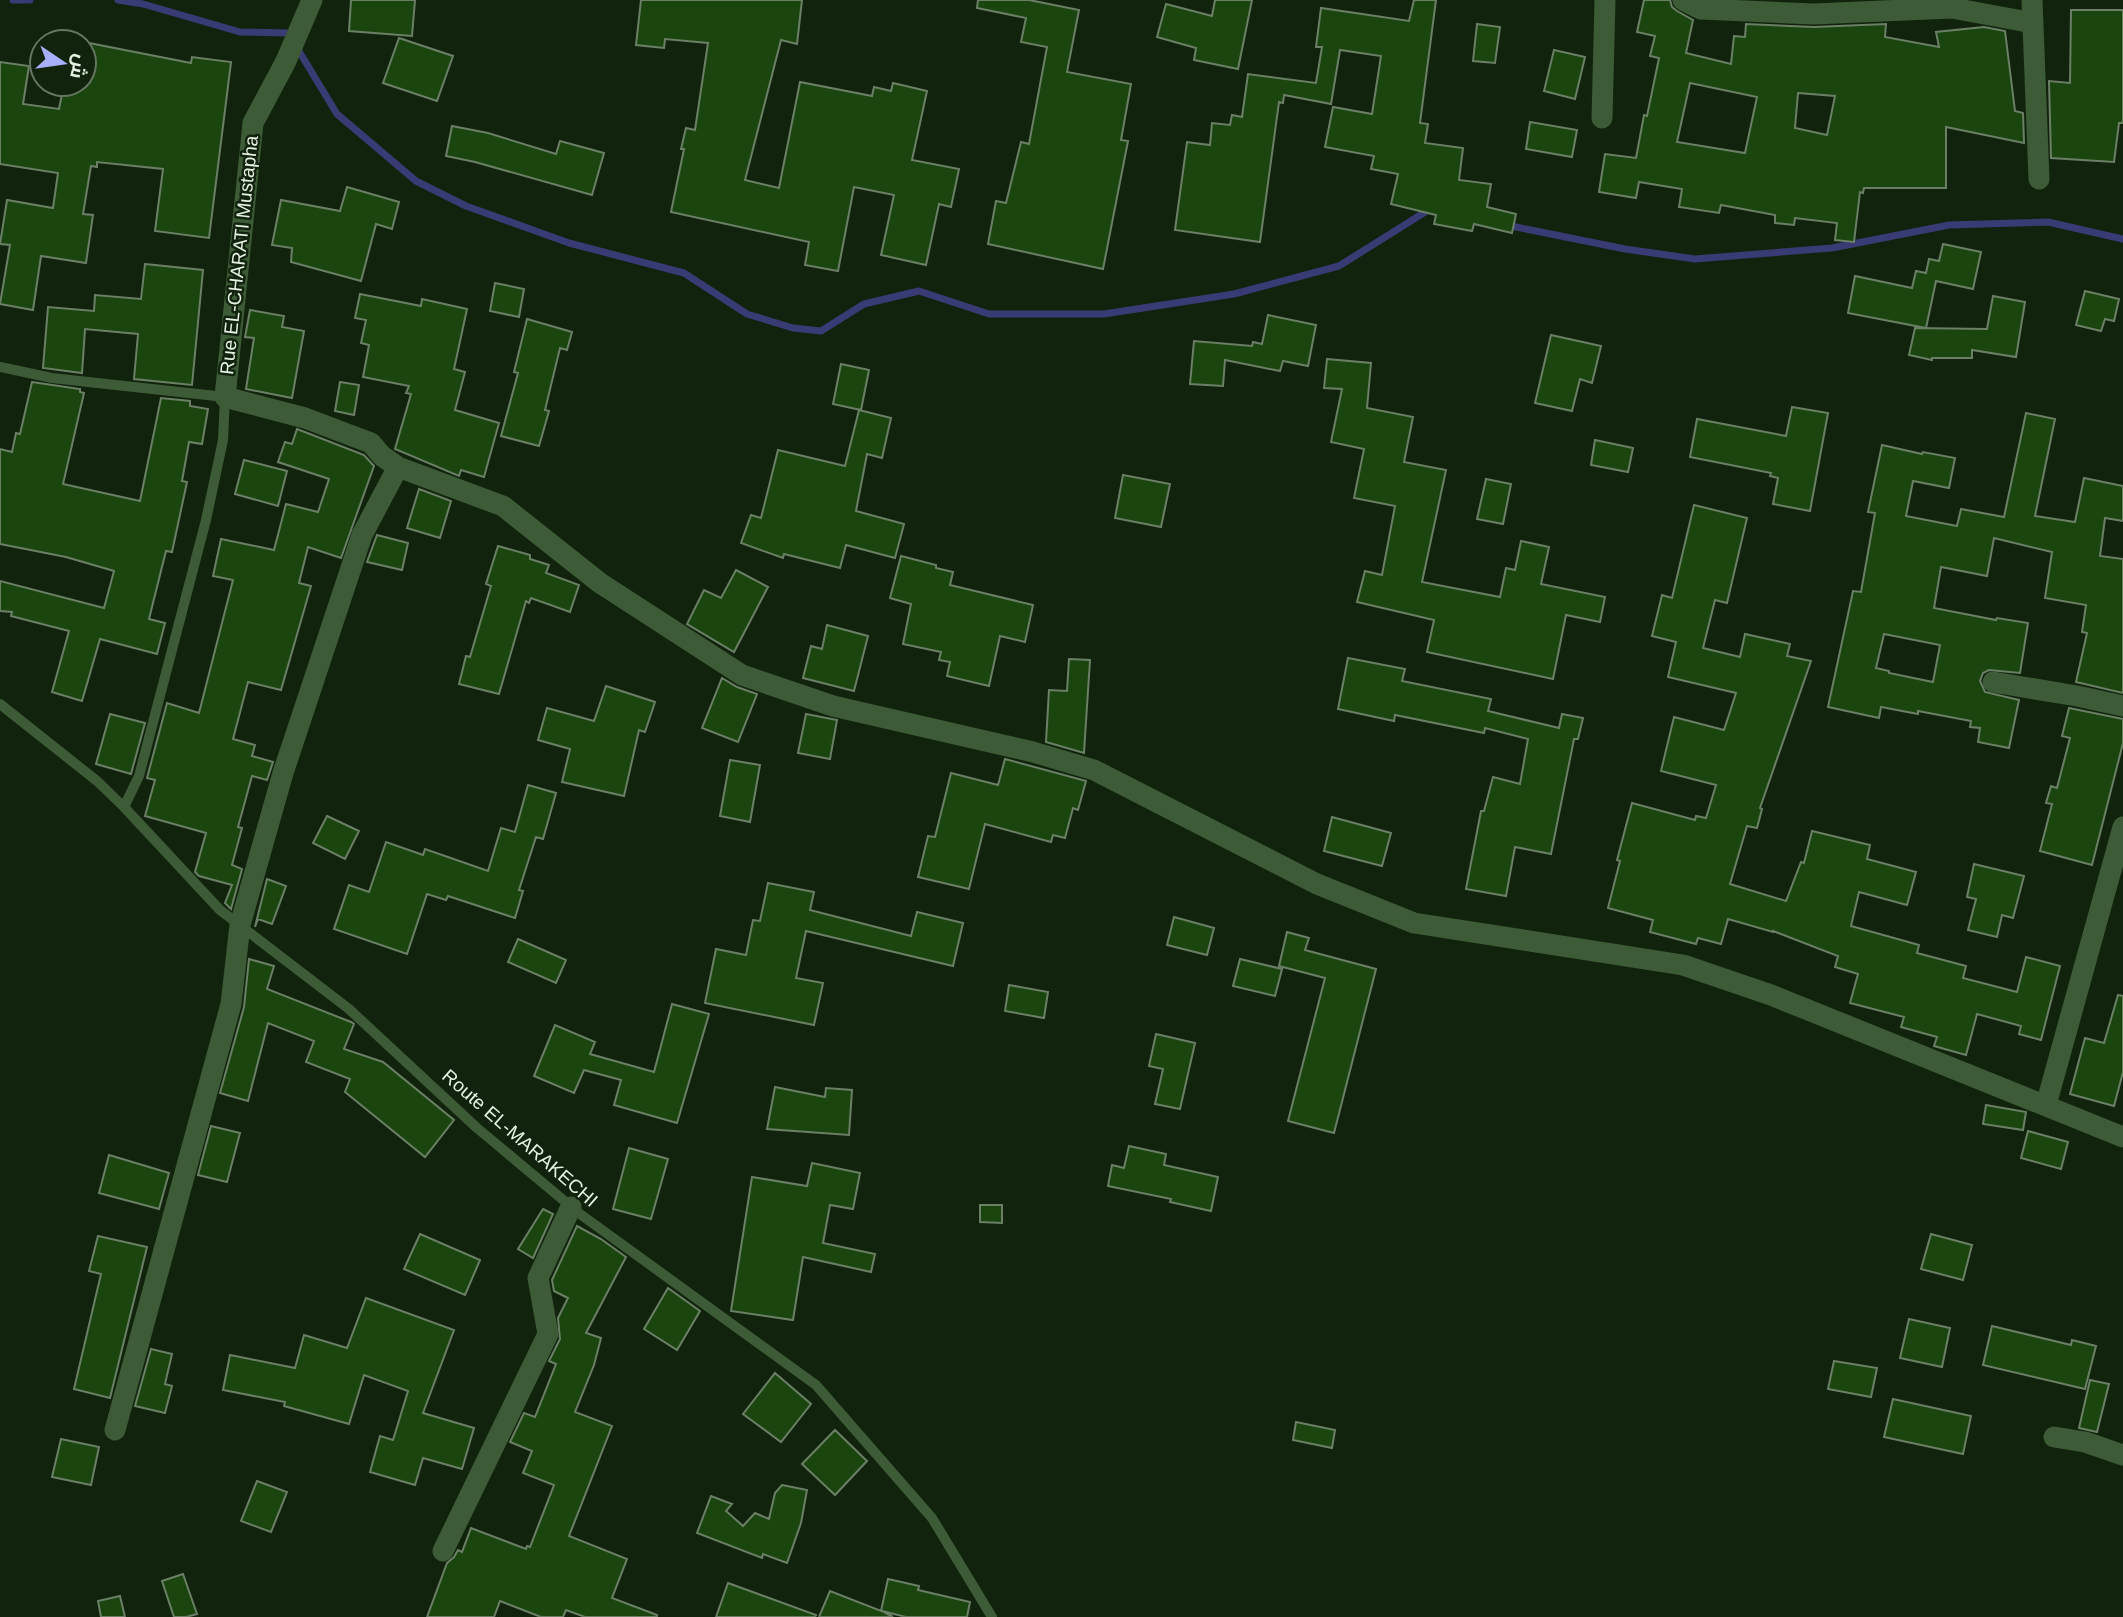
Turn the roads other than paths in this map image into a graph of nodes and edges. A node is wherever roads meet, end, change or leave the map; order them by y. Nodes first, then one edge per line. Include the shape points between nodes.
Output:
1 (312, 0) edge
2 (1605, 0) edge
3 (1683, 0) edge
4 (2032, 0) edge
5 (2033, 23) junction
6 (1602, 118) dead end
7 (2039, 179) dead end
8 (0, 367) edge
9 (225, 397) junction
10 (398, 467) junction
11 (1993, 682) dead end
12 (0, 704) edge
13 (2123, 706) edge
14 (124, 807) junction
15 (2123, 827) edge
16 (240, 925) junction
17 (2046, 1105) junction
18 (2123, 1137) edge
19 (571, 1207) junction
20 (115, 1430) dead end
21 (2054, 1437) dead end
22 (2123, 1455) edge
23 (443, 1551) dead end
24 (992, 1617) edge

1 - 9 street, Rue EL-CHARATI Mustapha via 253,123
2 - 6 street
3 - 5 street via 1701,9 1813,13 1952,8
4 - 5 street
5 - 7 street
8 - 9 lane via 52,378
9 - 10 street via 305,418 371,443
9 - 14 lane via 223,440 206,520 139,776
10 - 16 street via 362,535 283,773
10 - 17 street via 503,506 600,583 742,675 833,706 1094,770 1317,884 1413,923 1683,965 1771,995
11 - 13 street
12 - 14 lane, Route EL-MARAKECHI
14 - 16 lane, Route EL-MARAKECHI via 220,910
15 - 17 street
16 - 19 lane, Route EL-MARAKECHI via 349,1009 477,1128
16 - 20 street via 231,1004
17 - 18 street
19 - 23 street via 538,1278 548,1334
19 - 24 lane, Route EL-MARAKECHI via 816,1385 932,1518
21 - 22 street

